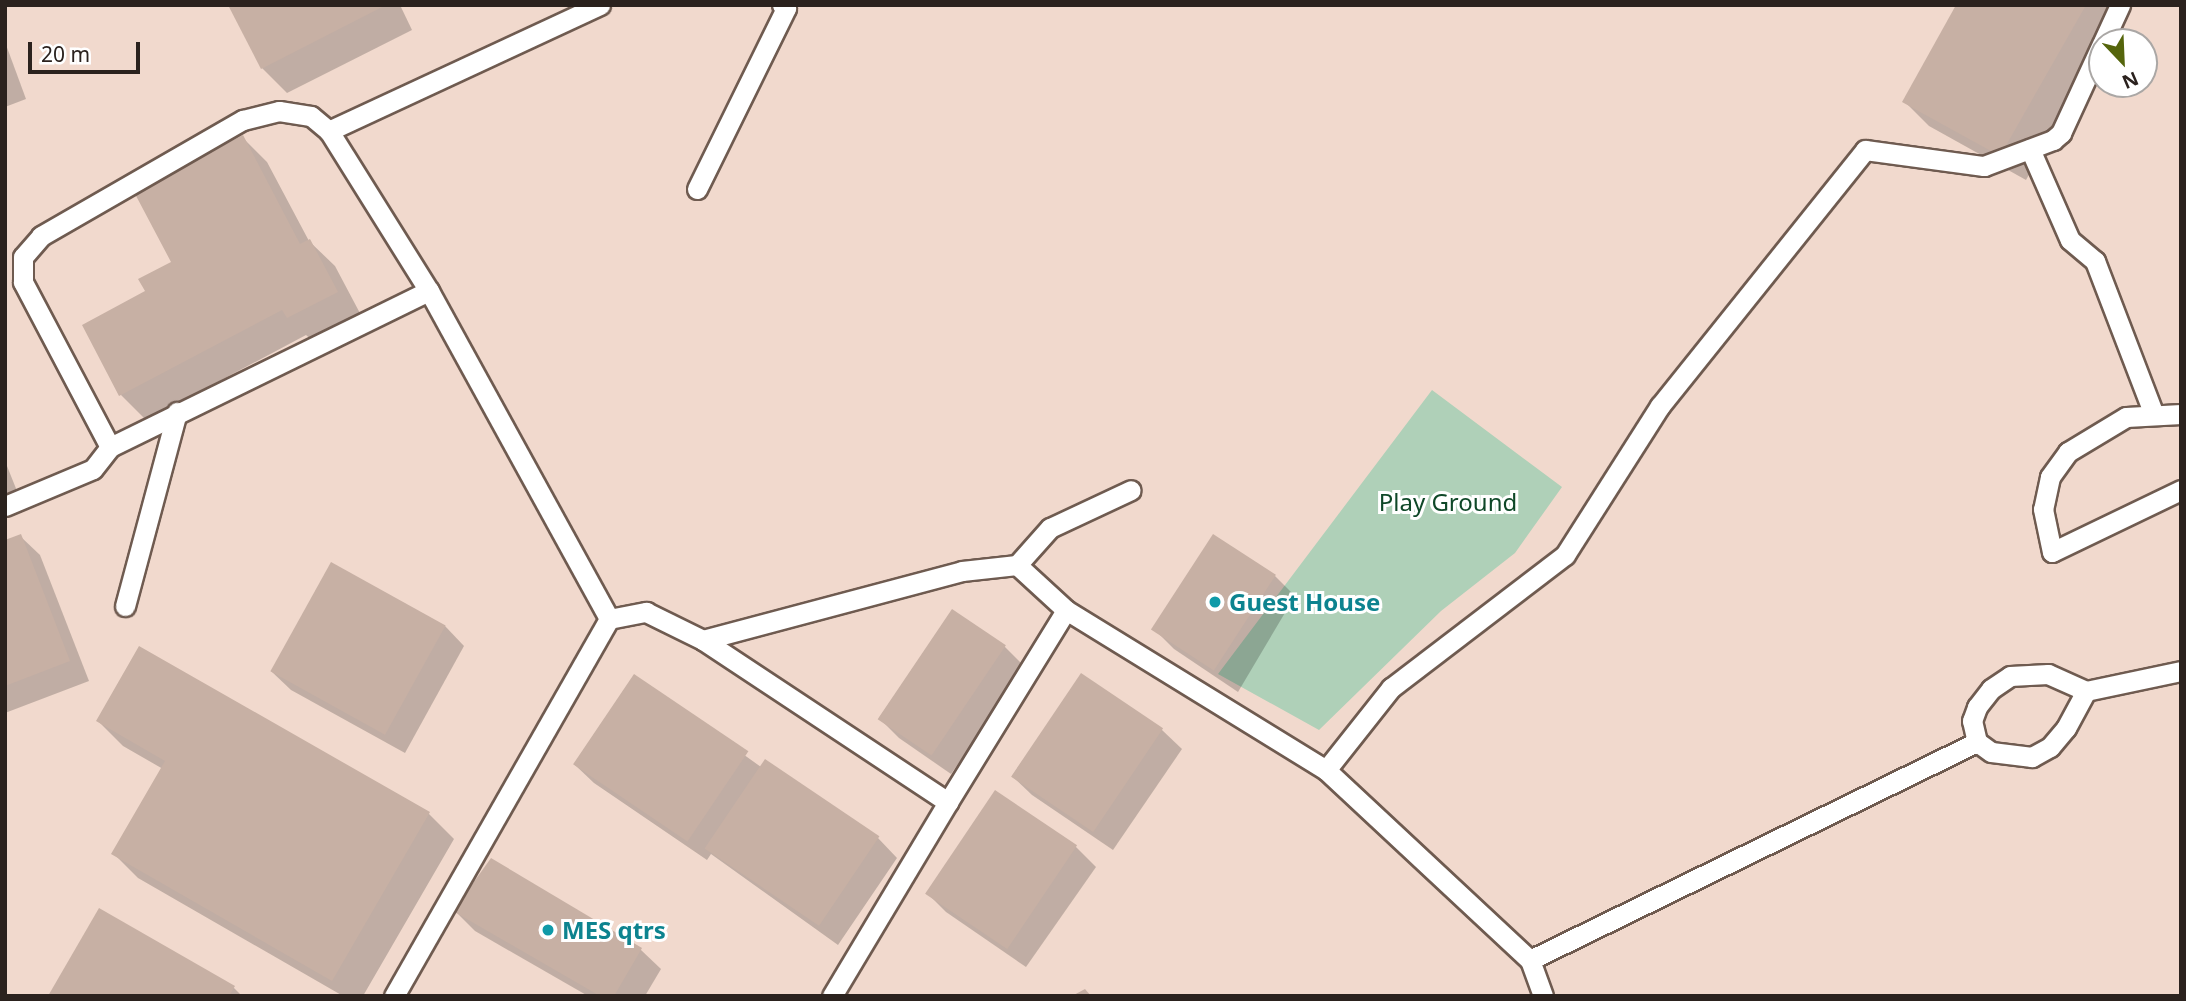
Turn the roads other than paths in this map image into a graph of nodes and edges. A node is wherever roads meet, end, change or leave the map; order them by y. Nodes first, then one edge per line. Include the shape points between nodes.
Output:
1 (600, 5) edge
2 (782, 5) edge
3 (2120, 5) edge
4 (2109, 28) edge
5 (2088, 74) edge
6 (329, 131) junction
7 (2030, 149) junction
8 (697, 190) dead end
9 (429, 291) junction
10 (177, 412) junction
11 (2154, 415) junction
12 (2179, 419) edge
13 (110, 447) junction
14 (1131, 490) dead end
15 (2181, 490) edge
16 (5, 506) edge
17 (1017, 565) junction
18 (125, 606) dead end
19 (1066, 610) junction
20 (608, 619) junction
21 (703, 640) junction
22 (2181, 671) edge
23 (2086, 691) junction
24 (1977, 742) junction
25 (1326, 770) junction
26 (948, 802) junction
27 (1530, 960) junction
28 (394, 996) edge
29 (832, 996) edge
30 (1543, 996) edge

1 - 6 lane
2 - 8 lane via 786,8
3 - 4 lane
5 - 7 lane via 2061,133
6 - 9 lane
6 - 13 lane via 311,116 279,111 243,120 41,236 23,257 23,282
7 - 11 lane via 2070,240 2095,261
7 - 25 lane via 1984,166 1866,150 1660,406 1565,555 1391,688
9 - 10 lane
9 - 20 lane
10 - 13 lane
10 - 18 lane
11 - 12 lane
11 - 15 lane via 2126,417 2068,452 2050,477 2043,509 2052,552
13 - 16 lane via 93,469
14 - 17 lane via 1050,528
17 - 19 lane
17 - 21 lane via 962,571
19 - 25 lane
19 - 26 lane
20 - 21 lane via 646,612
20 - 28 lane
21 - 26 lane
22 - 23 lane
23 - 24 lane via 2066,728 2050,747 2032,757 1991,752
23 - 24 lane via 2048,674 2010,676 1991,689 1977,707 1972,721
24 - 27 lane
25 - 27 lane
26 - 29 lane
27 - 30 lane

